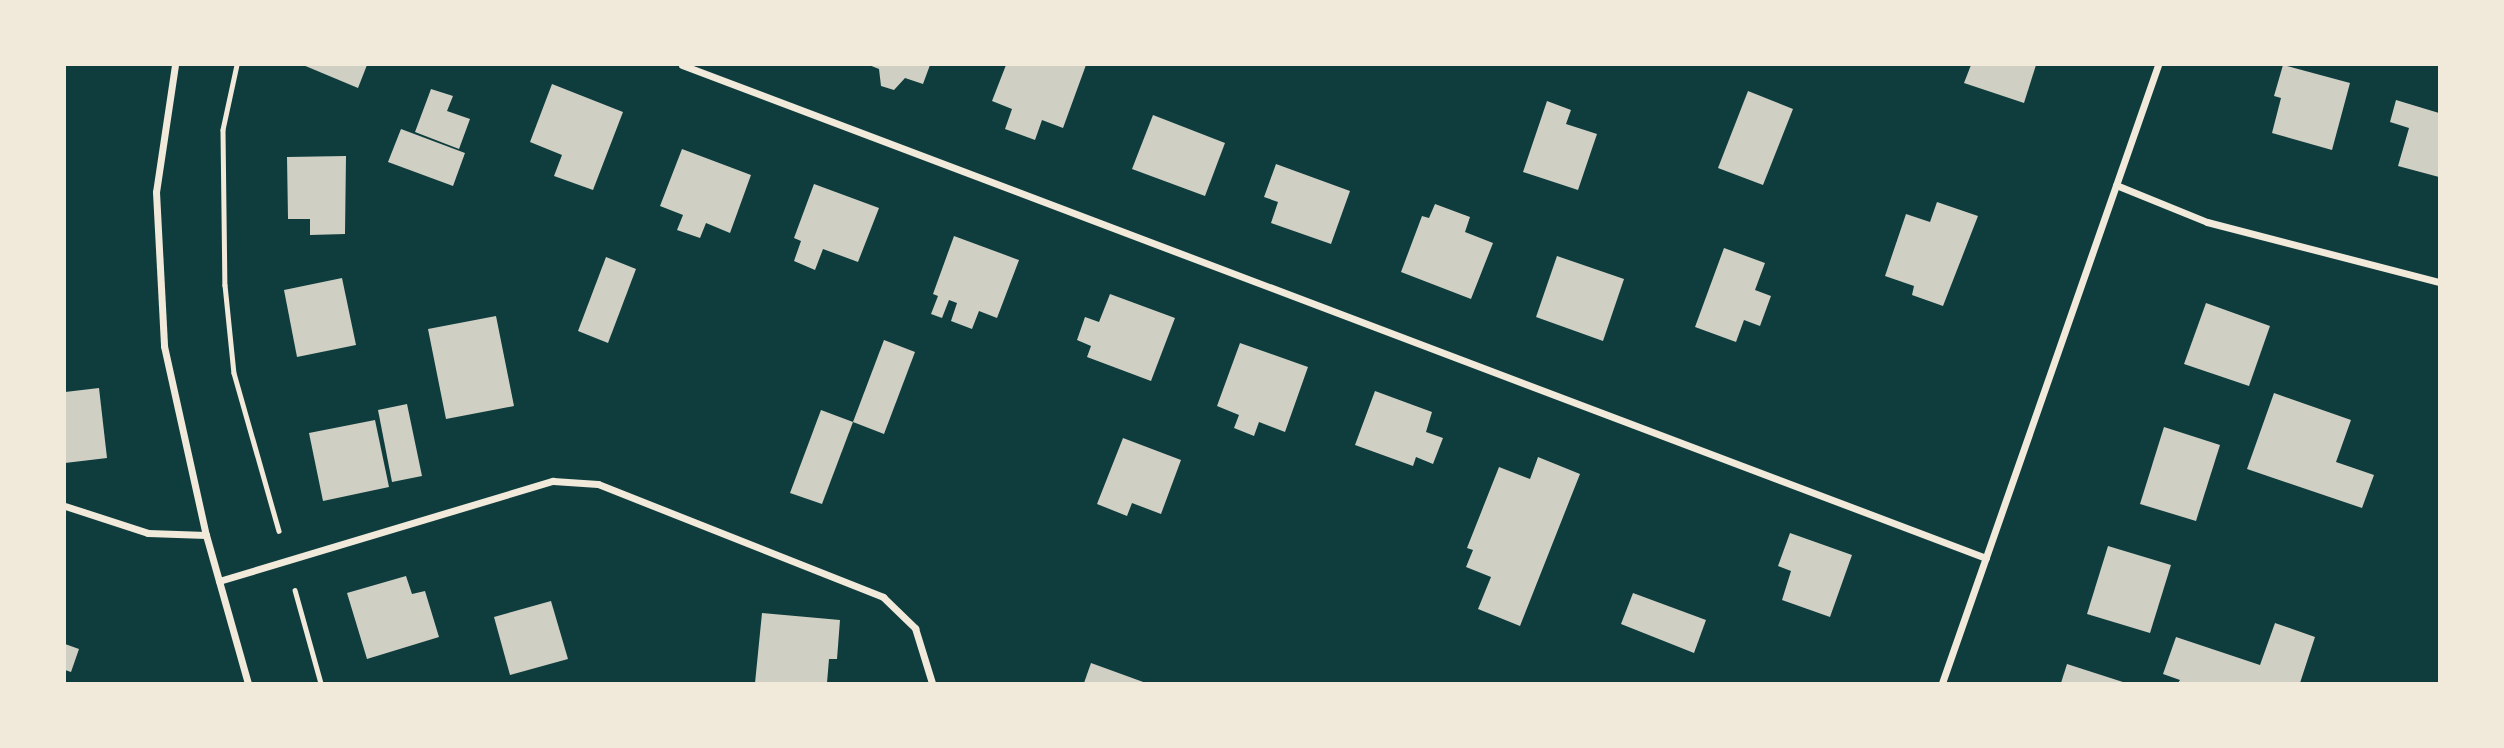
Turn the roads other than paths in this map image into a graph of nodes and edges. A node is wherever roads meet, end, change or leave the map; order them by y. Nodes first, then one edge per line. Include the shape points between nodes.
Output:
1 (175, 65) edge
2 (682, 65) edge
3 (2158, 65) edge
4 (2116, 185) junction
5 (2439, 282) edge
6 (65, 506) edge
7 (206, 535) junction
8 (1986, 558) junction
9 (219, 582) junction
10 (248, 683) edge
11 (932, 683) edge
12 (1942, 683) edge

1 - 7 street via 156,192 164,346
2 - 8 street
3 - 4 street
4 - 5 street via 2207,222
4 - 8 street
6 - 7 street via 148,533
7 - 9 street
8 - 12 street
9 - 10 street
9 - 11 street via 553,481 598,484 883,597 915,628

